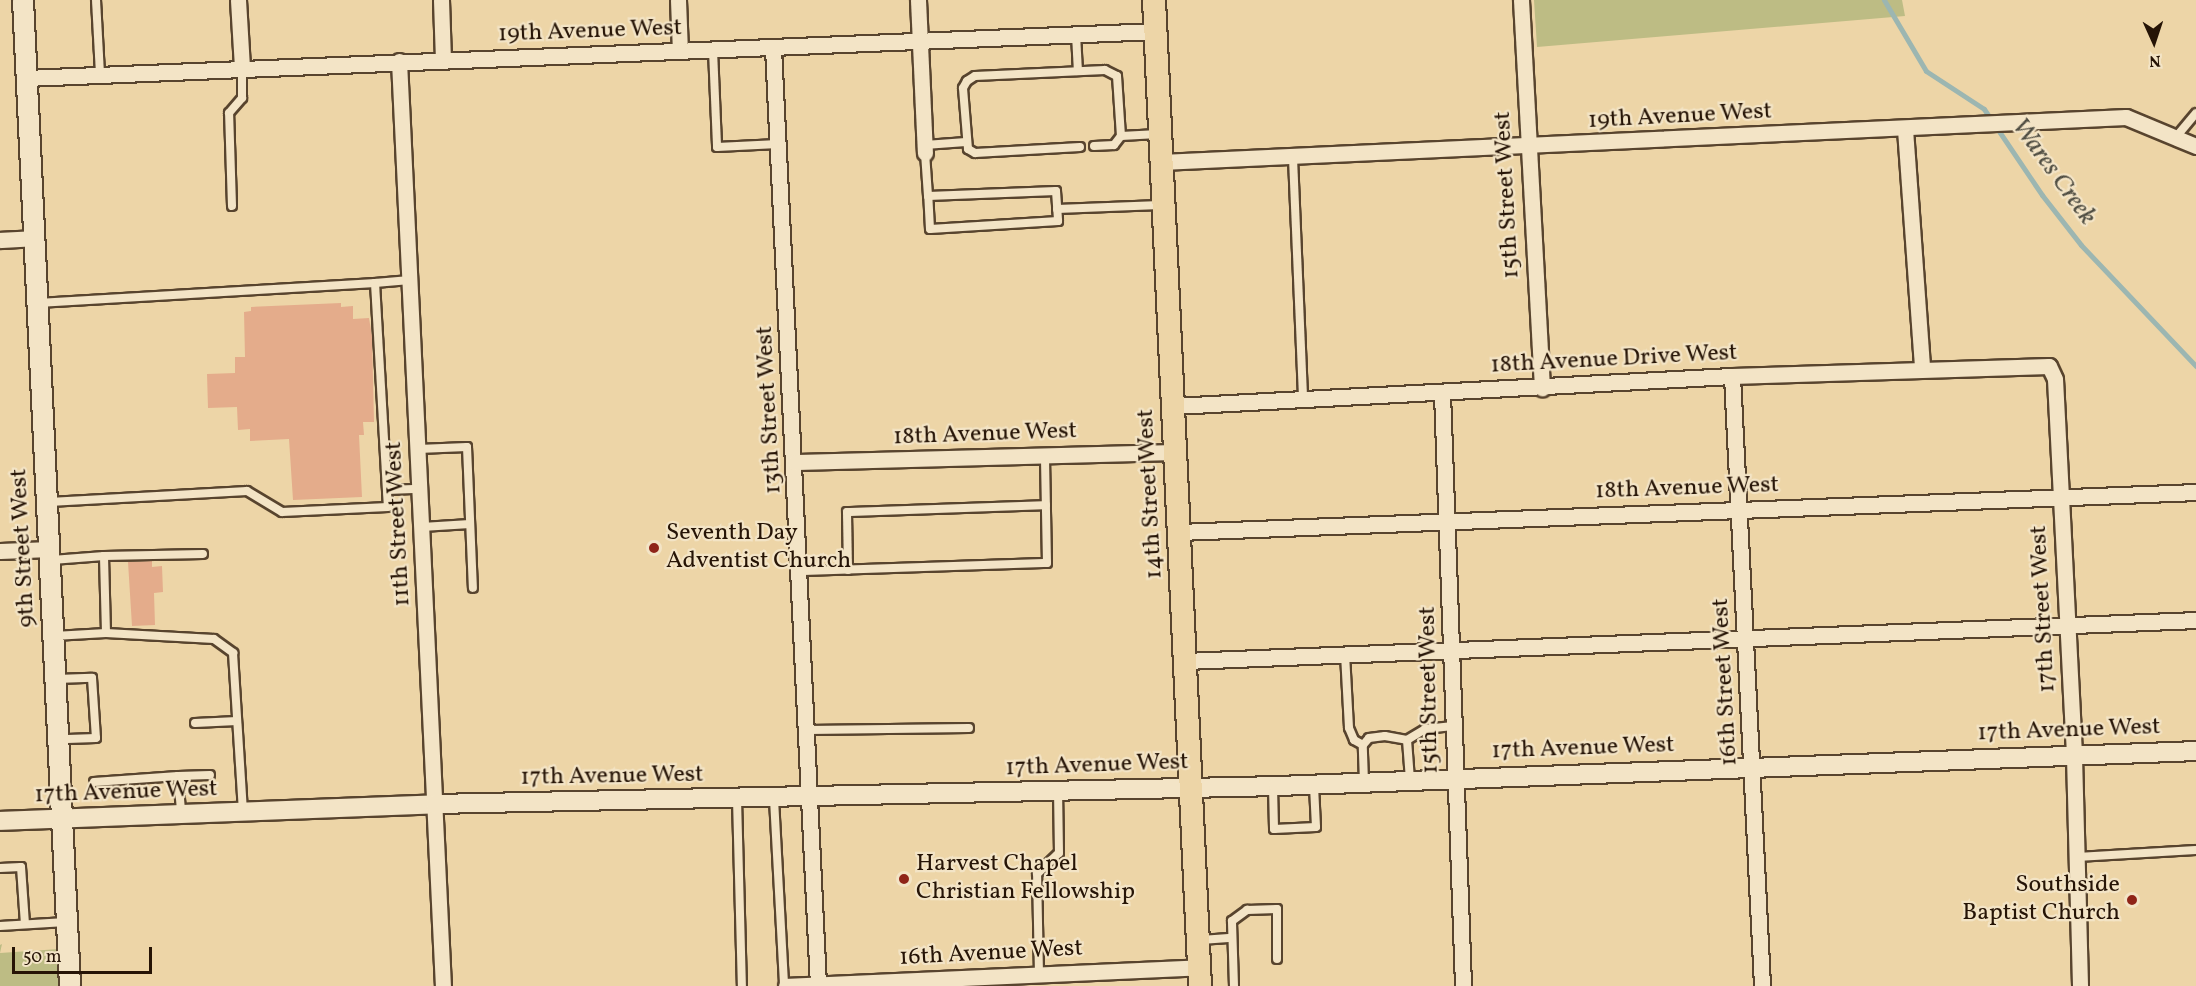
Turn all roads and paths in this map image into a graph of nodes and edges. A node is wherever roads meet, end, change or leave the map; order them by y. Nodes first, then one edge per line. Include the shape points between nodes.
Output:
1 (23, 0) edge
2 (96, 0) edge
3 (238, 0) edge
4 (441, 0) edge
5 (678, 0) edge
6 (918, 0) edge
7 (1154, 0) edge
8 (1521, 0) edge
9 (1155, 31) junction
10 (1076, 34) junction
11 (920, 39) junction
12 (773, 48) junction
13 (713, 50) junction
14 (680, 51) junction
15 (443, 59) junction
16 (399, 61) junction
17 (242, 67) junction
18 (1078, 71) junction
19 (100, 75) junction
20 (26, 78) junction
21 (2196, 113) edge
22 (1905, 129) junction
23 (1161, 134) junction
24 (1121, 136) junction
25 (2176, 137) junction
26 (966, 142) junction
27 (778, 144) junction
28 (1094, 146) dead end
29 (2196, 146) edge
30 (1080, 147) dead end
31 (1527, 147) junction
32 (925, 149) junction
33 (1293, 158) junction
34 (1161, 162) junction
35 (928, 196) junction
36 (1164, 205) junction
37 (232, 206) dead end
38 (1057, 209) junction
39 (34, 238) junction
40 (0, 240) edge
41 (410, 280) junction
42 (375, 283) junction
43 (38, 303) junction
44 (1922, 368) junction
45 (2054, 373) joint
46 (1732, 376) junction
47 (1542, 388) junction
48 (1442, 393) junction
49 (1303, 400) junction
50 (1174, 406) junction
51 (418, 449) junction
52 (1176, 452) junction
53 (1045, 455) junction
54 (795, 462) junction
55 (420, 489) junction
56 (387, 490) junction
57 (2196, 492) edge
58 (2061, 497) junction
59 (48, 502) junction
60 (1046, 504) junction
61 (1739, 510) junction
62 (1448, 520) junction
63 (470, 524) junction
64 (422, 527) junction
65 (1179, 532) junction
66 (0, 550) edge
67 (50, 554) junction
68 (203, 554) dead end
69 (104, 556) junction
70 (848, 570) junction
71 (800, 571) junction
72 (473, 588) dead end
73 (2196, 620) edge
74 (2067, 626) junction
75 (106, 633) junction
76 (54, 636) junction
77 (1745, 637) junction
78 (1453, 648) junction
79 (1346, 653) junction
80 (1185, 661) junction
81 (56, 679) junction
82 (237, 721) junction
83 (195, 723) dead end
84 (1453, 726) junction
85 (969, 728) dead end
86 (808, 730) junction
87 (59, 739) junction
88 (1407, 740) junction
89 (1363, 745) junction
90 (2196, 751) edge
91 (2074, 756) junction
92 (1753, 767) junction
93 (210, 775) dead end
94 (178, 777) junction
95 (1453, 779) junction
96 (1410, 780) junction
97 (94, 782) dead end
98 (1364, 782) junction
99 (1314, 784) junction
100 (1273, 786) junction
101 (1191, 788) junction
102 (1058, 791) junction
103 (774, 798) junction
104 (811, 798) junction
105 (737, 799) junction
106 (435, 804) junction
107 (243, 812) junction
108 (181, 815) junction
109 (63, 820) junction
110 (0, 821) edge
111 (2196, 850) edge
112 (2077, 857) junction
113 (0, 868) edge
114 (67, 922) junction
115 (25, 924) junction
116 (0, 926) edge
117 (1232, 938) junction
118 (1198, 940) junction
119 (1277, 959) dead end
120 (1039, 975) junction
121 (1200, 977) edge
122 (818, 985) edge
123 (70, 986) edge
124 (443, 986) edge
125 (741, 986) edge
126 (785, 986) edge
127 (1234, 986) edge
128 (1462, 986) edge
129 (1762, 986) edge
130 (2080, 986) edge

1 - 20 main road, 9th Street West
2 - 19 lane
3 - 17 street
4 - 15 street
5 - 14 street
6 - 11 street
7 - 9 main road, 14th Street West
8 - 31 street, 15th Street West
9 - 10 street, 19th Avenue West
9 - 23 main road, 14th Street West
10 - 11 street, 19th Avenue West
10 - 18 lane
11 - 12 street, 19th Avenue West
11 - 32 street
12 - 13 street, 19th Avenue West
12 - 27 street, 13th Street West
13 - 14 street, 19th Avenue West
13 - 27 lane via 717,147
14 - 15 street, 19th Avenue West
15 - 16 street, 19th Avenue West
16 - 17 street, 19th Avenue West
16 - 41 street, 11th Street West
17 - 19 street, 19th Avenue West
17 - 37 lane via 242,98 229,113
18 - 24 lane via 1106,70 1117,76
18 - 26 lane via 975,76 967,81 963,88
19 - 20 street, 19th Avenue West
20 - 39 main road, 9th Street West
21 - 25 lane
22 - 25 street, 19th Avenue West via 2126,117
22 - 31 street, 19th Avenue West
22 - 44 street
23 - 24 lane
23 - 34 main road, 14th Street West
24 - 28 lane via 1114,145
25 - 29 street, 19th Avenue West
26 - 30 lane via 975,153
26 - 32 lane
27 - 54 street, 13th Street West
31 - 33 street, 19th Avenue West
31 - 47 street, 15th Street West
32 - 35 lane
33 - 34 street, 19th Avenue West
33 - 49 lane
34 - 36 main road, 14th Street West
35 - 38 lane via 1056,191
35 - 38 lane via 930,229 1058,221
36 - 38 lane
36 - 50 main road, 14th Street West
39 - 40 street
39 - 43 main road, 9th Street West
41 - 42 lane
41 - 51 street, 11th Street West
42 - 43 lane
42 - 56 lane
43 - 59 main road, 9th Street West
44 - 45 street, 18th Avenue Drive West via 2038,364 2049,366
44 - 46 street, 18th Avenue Drive West
45 - 58 street, 17th Street West
46 - 47 street, 18th Avenue Drive West
46 - 61 street, 16th Street West
47 - 48 street, 18th Avenue Drive West
48 - 49 street, 18th Avenue Drive West
48 - 62 street, 15th Street West
49 - 50 street, 18th Avenue Drive West
50 - 52 main road, 14th Street West
51 - 55 street, 11th Street West
51 - 63 lane via 467,447
52 - 53 street, 18th Avenue West
52 - 65 main road, 14th Street West
53 - 54 street, 18th Avenue West
53 - 60 lane
54 - 71 street, 13th Street West
55 - 56 lane
55 - 64 street, 11th Street West
56 - 59 lane via 388,507 282,512 247,491
57 - 58 street, 18th Avenue West
58 - 61 street, 18th Avenue West
58 - 74 street, 17th Street West
59 - 67 main road, 9th Street West
60 - 70 lane via 848,512
60 - 70 lane via 1047,563
61 - 62 street, 18th Avenue West
61 - 77 street, 16th Street West
62 - 65 street, 18th Avenue West
62 - 78 street, 15th Street West
63 - 64 lane
63 - 72 lane
64 - 106 street, 11th Street West
65 - 80 main road, 14th Street West
66 - 67 street
67 - 69 lane
67 - 76 main road, 9th Street West
68 - 69 lane
69 - 75 lane
70 - 71 lane
71 - 86 street, 13th Street West
73 - 74 street
74 - 77 street
74 - 91 street, 17th Street West
75 - 76 lane
75 - 82 lane via 214,639 232,653
76 - 81 main road, 9th Street West
77 - 78 street
77 - 92 street, 16th Street West
78 - 79 street
78 - 84 street, 15th Street West
79 - 80 street
79 - 89 lane via 1349,728 1354,740
80 - 101 main road, 14th Street West
81 - 87 main road, 9th Street West
81 - 87 lane via 92,678 96,738
82 - 83 lane
82 - 107 lane
84 - 88 lane via 1425,729
84 - 95 street, 15th Street West
85 - 86 lane
86 - 104 street, 13th Street West
87 - 109 main road, 9th Street West
88 - 89 lane via 1385,736 1369,738
88 - 96 lane
89 - 98 lane
90 - 91 street, 17th Avenue West
91 - 92 street, 17th Avenue West
91 - 112 street, 17th Street West
92 - 95 street, 17th Avenue West
92 - 129 street, 16th Street West
93 - 94 lane
94 - 97 lane
94 - 108 lane
95 - 96 street, 17th Avenue West
95 - 128 street, 15th Street West
96 - 98 street, 17th Avenue West
98 - 99 street, 17th Avenue West
99 - 100 street, 17th Avenue West
99 - 100 lane via 1316,827 1274,829
100 - 101 street, 17th Avenue West
101 - 102 street, 17th Avenue West
101 - 118 main road, 14th Street West
102 - 104 street, 17th Avenue West
102 - 120 lane via 1059,854 1037,874
103 - 104 street, 17th Avenue West
103 - 105 street, 17th Avenue West
103 - 126 lane
104 - 122 street, 13th Street West
105 - 106 street, 17th Avenue West
105 - 125 lane
106 - 107 street, 17th Avenue West
106 - 124 street, 11th Street West
107 - 108 street, 17th Avenue West
108 - 109 street, 17th Avenue West
109 - 110 street, 17th Avenue West
109 - 114 main road, 9th Street West
111 - 112 lane
112 - 130 street, 17th Street West
113 - 115 lane via 21,867
114 - 115 lane
114 - 123 main road, 9th Street West
115 - 116 lane
117 - 118 lane
117 - 119 lane via 1232,921 1247,910 1277,909
117 - 127 lane
118 - 121 main road, 14th Street West
120 - 121 street, 16th Avenue West
120 - 122 street, 16th Avenue West
122 - 126 street, 16th Avenue West

